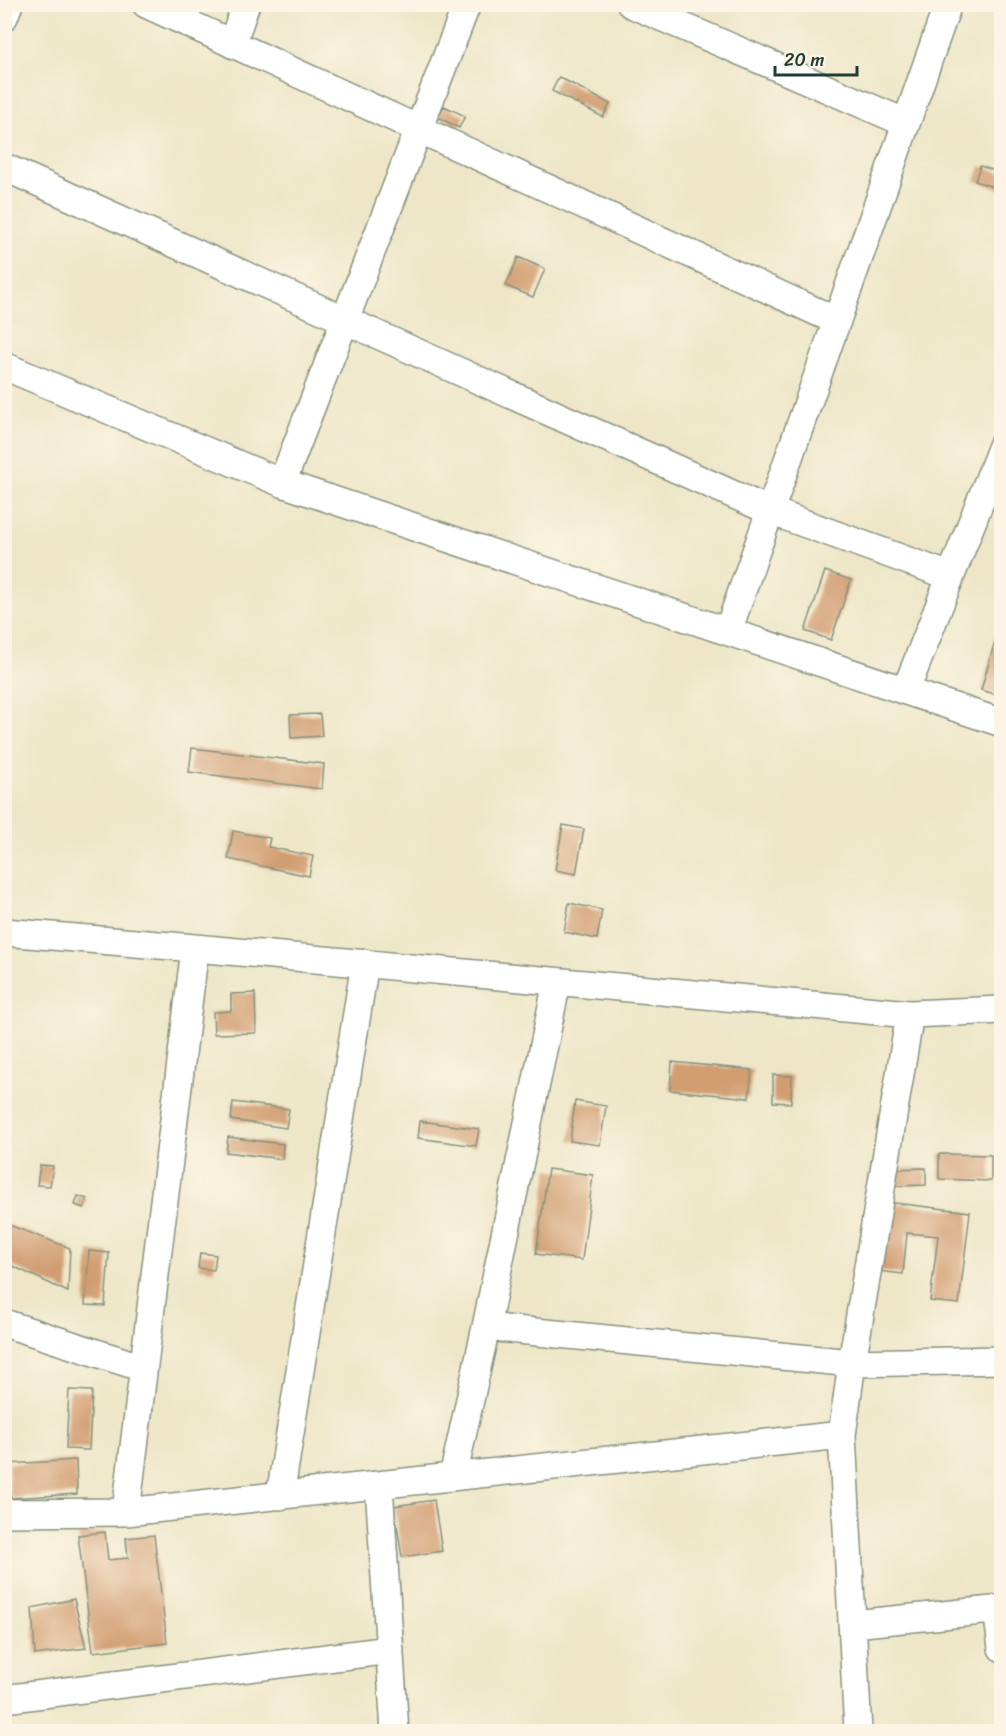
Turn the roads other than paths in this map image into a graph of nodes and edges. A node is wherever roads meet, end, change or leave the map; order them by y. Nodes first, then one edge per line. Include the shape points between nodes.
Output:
1 (9, 4) edge
2 (146, 4) edge
3 (246, 4) edge
4 (467, 4) edge
5 (631, 4) edge
6 (948, 4) edge
7 (4, 17) edge
8 (232, 44) junction
9 (906, 123) junction
10 (419, 129) junction
11 (4, 167) edge
12 (345, 320) junction
13 (837, 321) junction
14 (4, 366) edge
15 (1002, 446) edge
16 (282, 483) junction
17 (770, 512) junction
18 (950, 576) junction
19 (728, 631) junction
20 (906, 690) junction
21 (1002, 723) edge
22 (4, 932) edge
23 (195, 948) junction
24 (365, 963) junction
25 (557, 982) junction
26 (1002, 1010) edge
27 (910, 1014) junction
28 (4, 1323) edge
29 (486, 1327) junction
30 (1002, 1360) edge
31 (852, 1363) junction
32 (143, 1368) junction
33 (842, 1435) junction
34 (453, 1477) junction
35 (379, 1485) junction
36 (280, 1496) junction
37 (126, 1512) junction
38 (4, 1513) edge
39 (999, 1609) edge
40 (853, 1624) junction
41 (1002, 1648) edge
42 (390, 1650) junction
43 (4, 1699) edge
44 (395, 1731) edge
45 (858, 1731) edge

1 - 7 street
2 - 8 street
3 - 8 street
4 - 10 street
5 - 9 street
6 - 9 street
8 - 10 street
9 - 13 street
10 - 12 street
10 - 13 street
11 - 12 street
12 - 16 street
12 - 17 street
13 - 17 street
14 - 16 street
15 - 18 street
16 - 19 street
17 - 18 street
17 - 19 street
18 - 20 street
19 - 20 street
20 - 21 street
22 - 23 street
23 - 24 street
23 - 32 street
24 - 25 street
24 - 36 street
25 - 27 street
25 - 29 street
26 - 27 street
27 - 31 street
28 - 32 street
29 - 31 street
29 - 34 street
30 - 31 street
31 - 33 street
32 - 37 street
33 - 34 street
33 - 40 street
34 - 35 street
35 - 36 street
35 - 42 street
36 - 37 street
37 - 38 street
39 - 40 street
39 - 41 street
40 - 45 street
42 - 43 street
42 - 44 street

